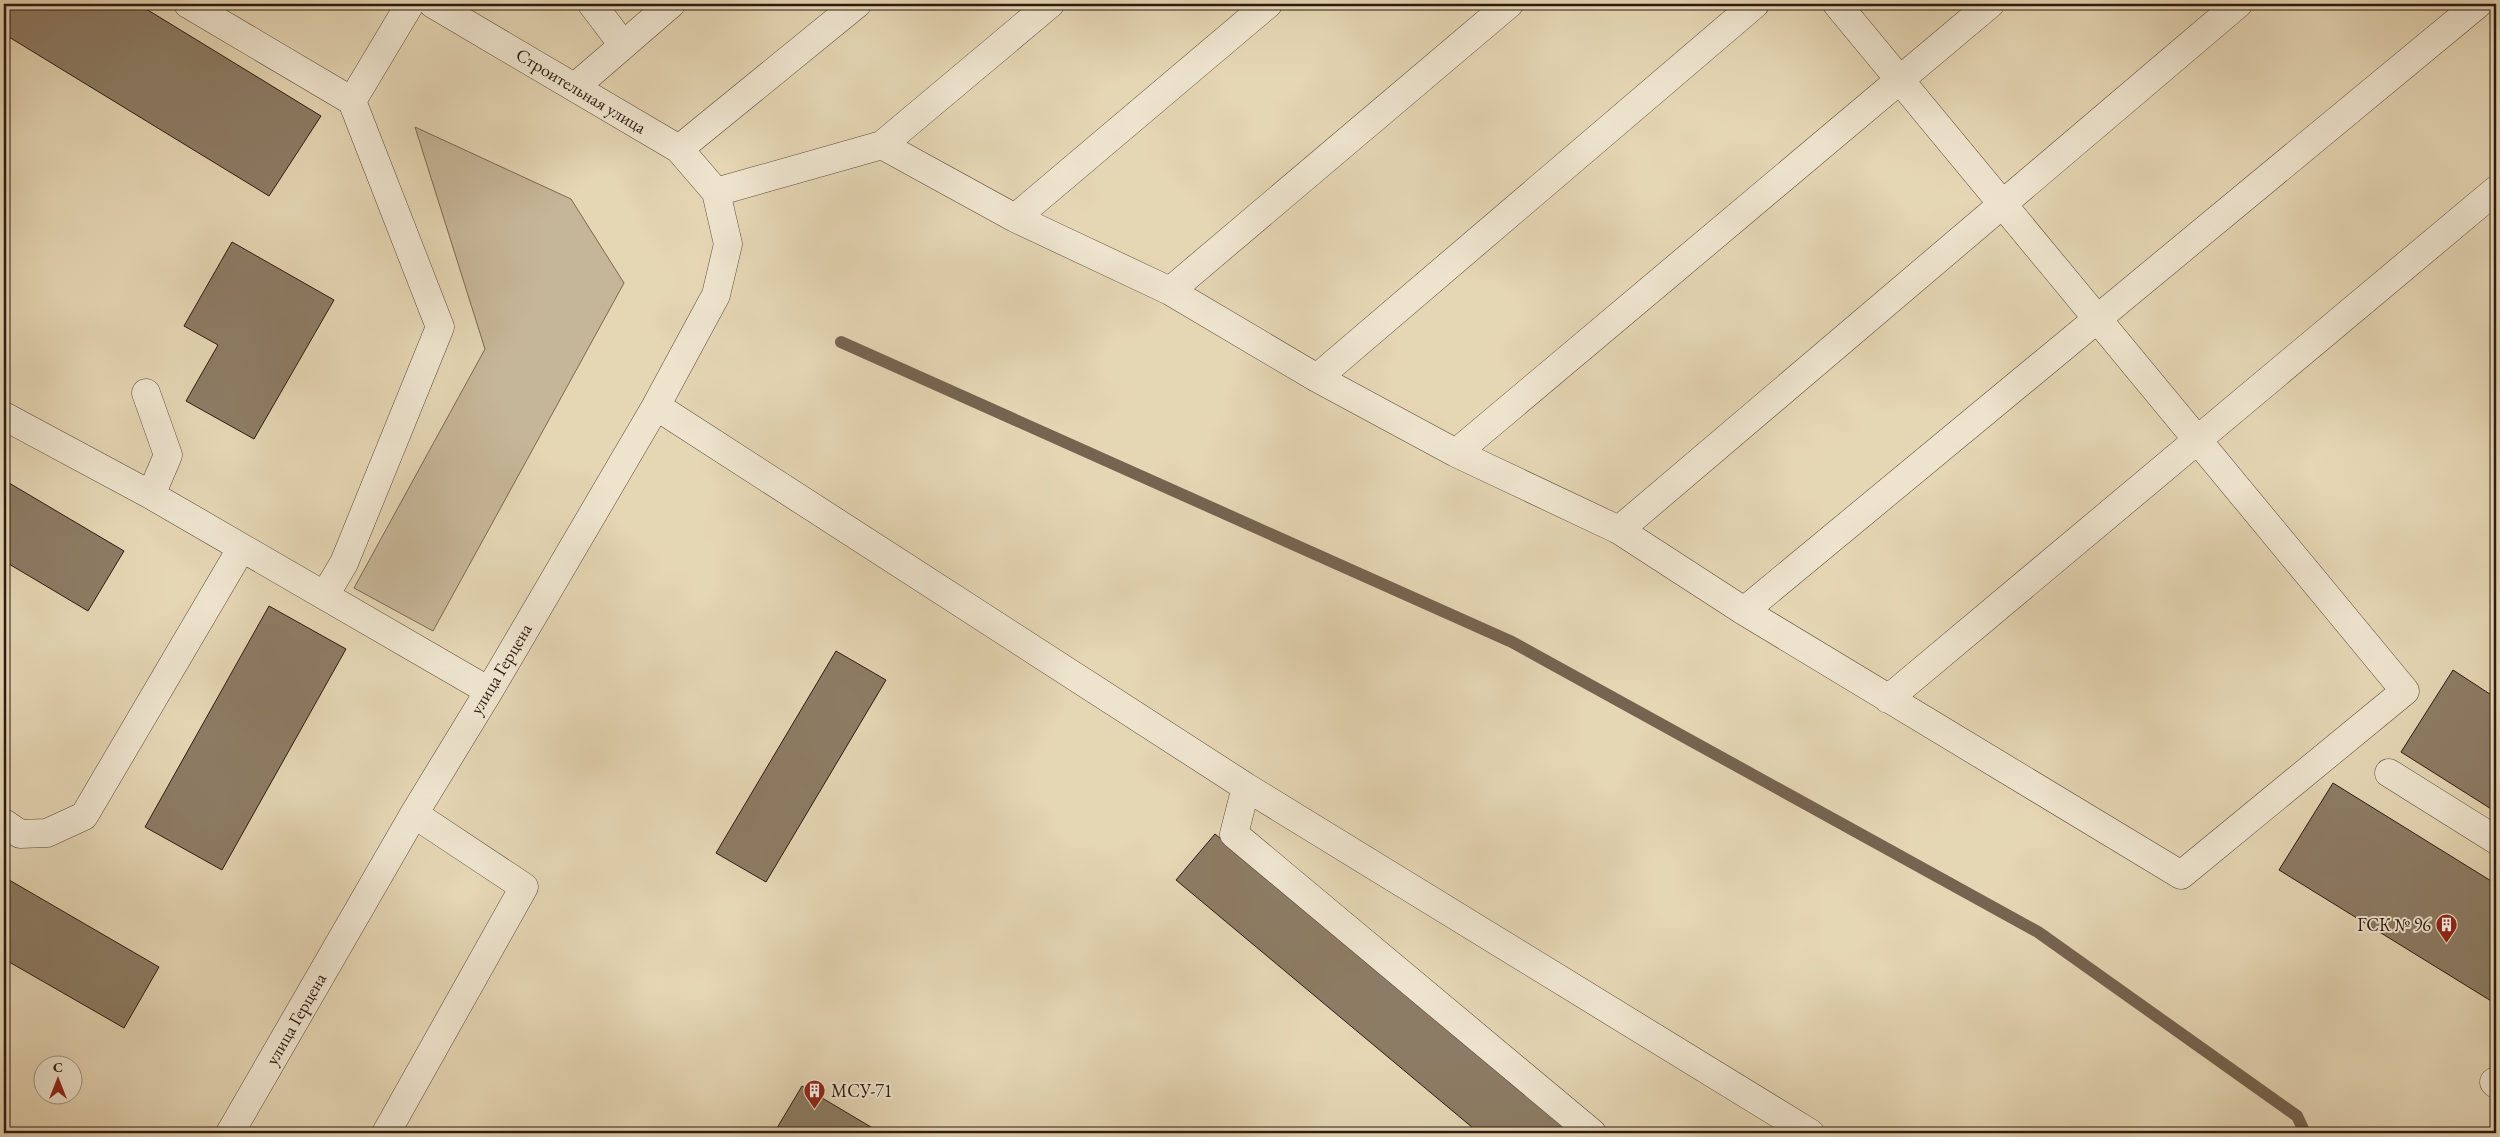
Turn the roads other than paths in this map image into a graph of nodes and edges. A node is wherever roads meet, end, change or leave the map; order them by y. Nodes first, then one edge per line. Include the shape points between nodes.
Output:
1 (188, 4) edge
2 (410, 4) edge
3 (433, 4) edge
4 (592, 4) edge
5 (671, 4) edge
6 (857, 4) edge
7 (1050, 4) edge
8 (1268, 4) edge
9 (1508, 4) edge
10 (1755, 4) edge
11 (1838, 4) edge
12 (1990, 4) edge
13 (2238, 4) edge
14 (2478, 4) edge
15 (624, 45) junction
16 (1900, 80) junction
17 (575, 87) junction
18 (352, 101) junction
19 (882, 145) junction
20 (679, 149) junction
21 (2496, 190) edge
22 (716, 192) junction
23 (2003, 204) junction
24 (1015, 218) junction
25 (1170, 291) junction
26 (2098, 319) junction
27 (1317, 378) junction
28 (146, 393) dead end
29 (656, 406) junction
30 (4, 416) edge
31 (2198, 440) junction
32 (1456, 453) junction
33 (151, 495) junction
34 (1619, 530) junction
35 (241, 549) junction
36 (325, 595) junction
37 (1744, 611) junction
38 (489, 691) junction
39 (1888, 699) junction
40 (2389, 773) dead end
41 (1246, 787) junction
42 (414, 814) junction
43 (4, 823) edge
44 (2496, 840) edge
45 (230, 1133) edge
46 (386, 1133) edge
47 (1592, 1133) edge
48 (1810, 1133) edge

1 - 18 street
2 - 18 street
3 - 17 street, Строительная улица
4 - 15 street
5 - 15 street
6 - 20 street
7 - 19 street
8 - 24 street
9 - 25 street
10 - 27 street
11 - 16 street
12 - 16 street
13 - 23 street
14 - 26 street
15 - 17 street
16 - 23 street
16 - 32 street
17 - 20 street, Строительная улица
18 - 36 street via 440,326 344,563
19 - 22 street
19 - 24 street
20 - 22 street, Строительная улица
21 - 31 street
22 - 29 street, улица Герцена via 728,244 716,295
23 - 26 street
23 - 34 street
24 - 25 street
25 - 27 street
26 - 31 street
26 - 37 street
27 - 32 street
28 - 33 street via 168,455
29 - 38 street, улица Герцена
29 - 41 street
30 - 33 street
31 - 39 street
31 - 39 street via 2405,691 2181,875
32 - 34 street
33 - 35 street
34 - 37 street
35 - 36 street
35 - 43 street via 84,816 47,833 20,834
36 - 38 street
37 - 39 street
38 - 42 street, улица Герцена
40 - 44 street
41 - 47 street via 1234,834
41 - 48 street
42 - 45 street, улица Герцена
42 - 46 street via 524,888

